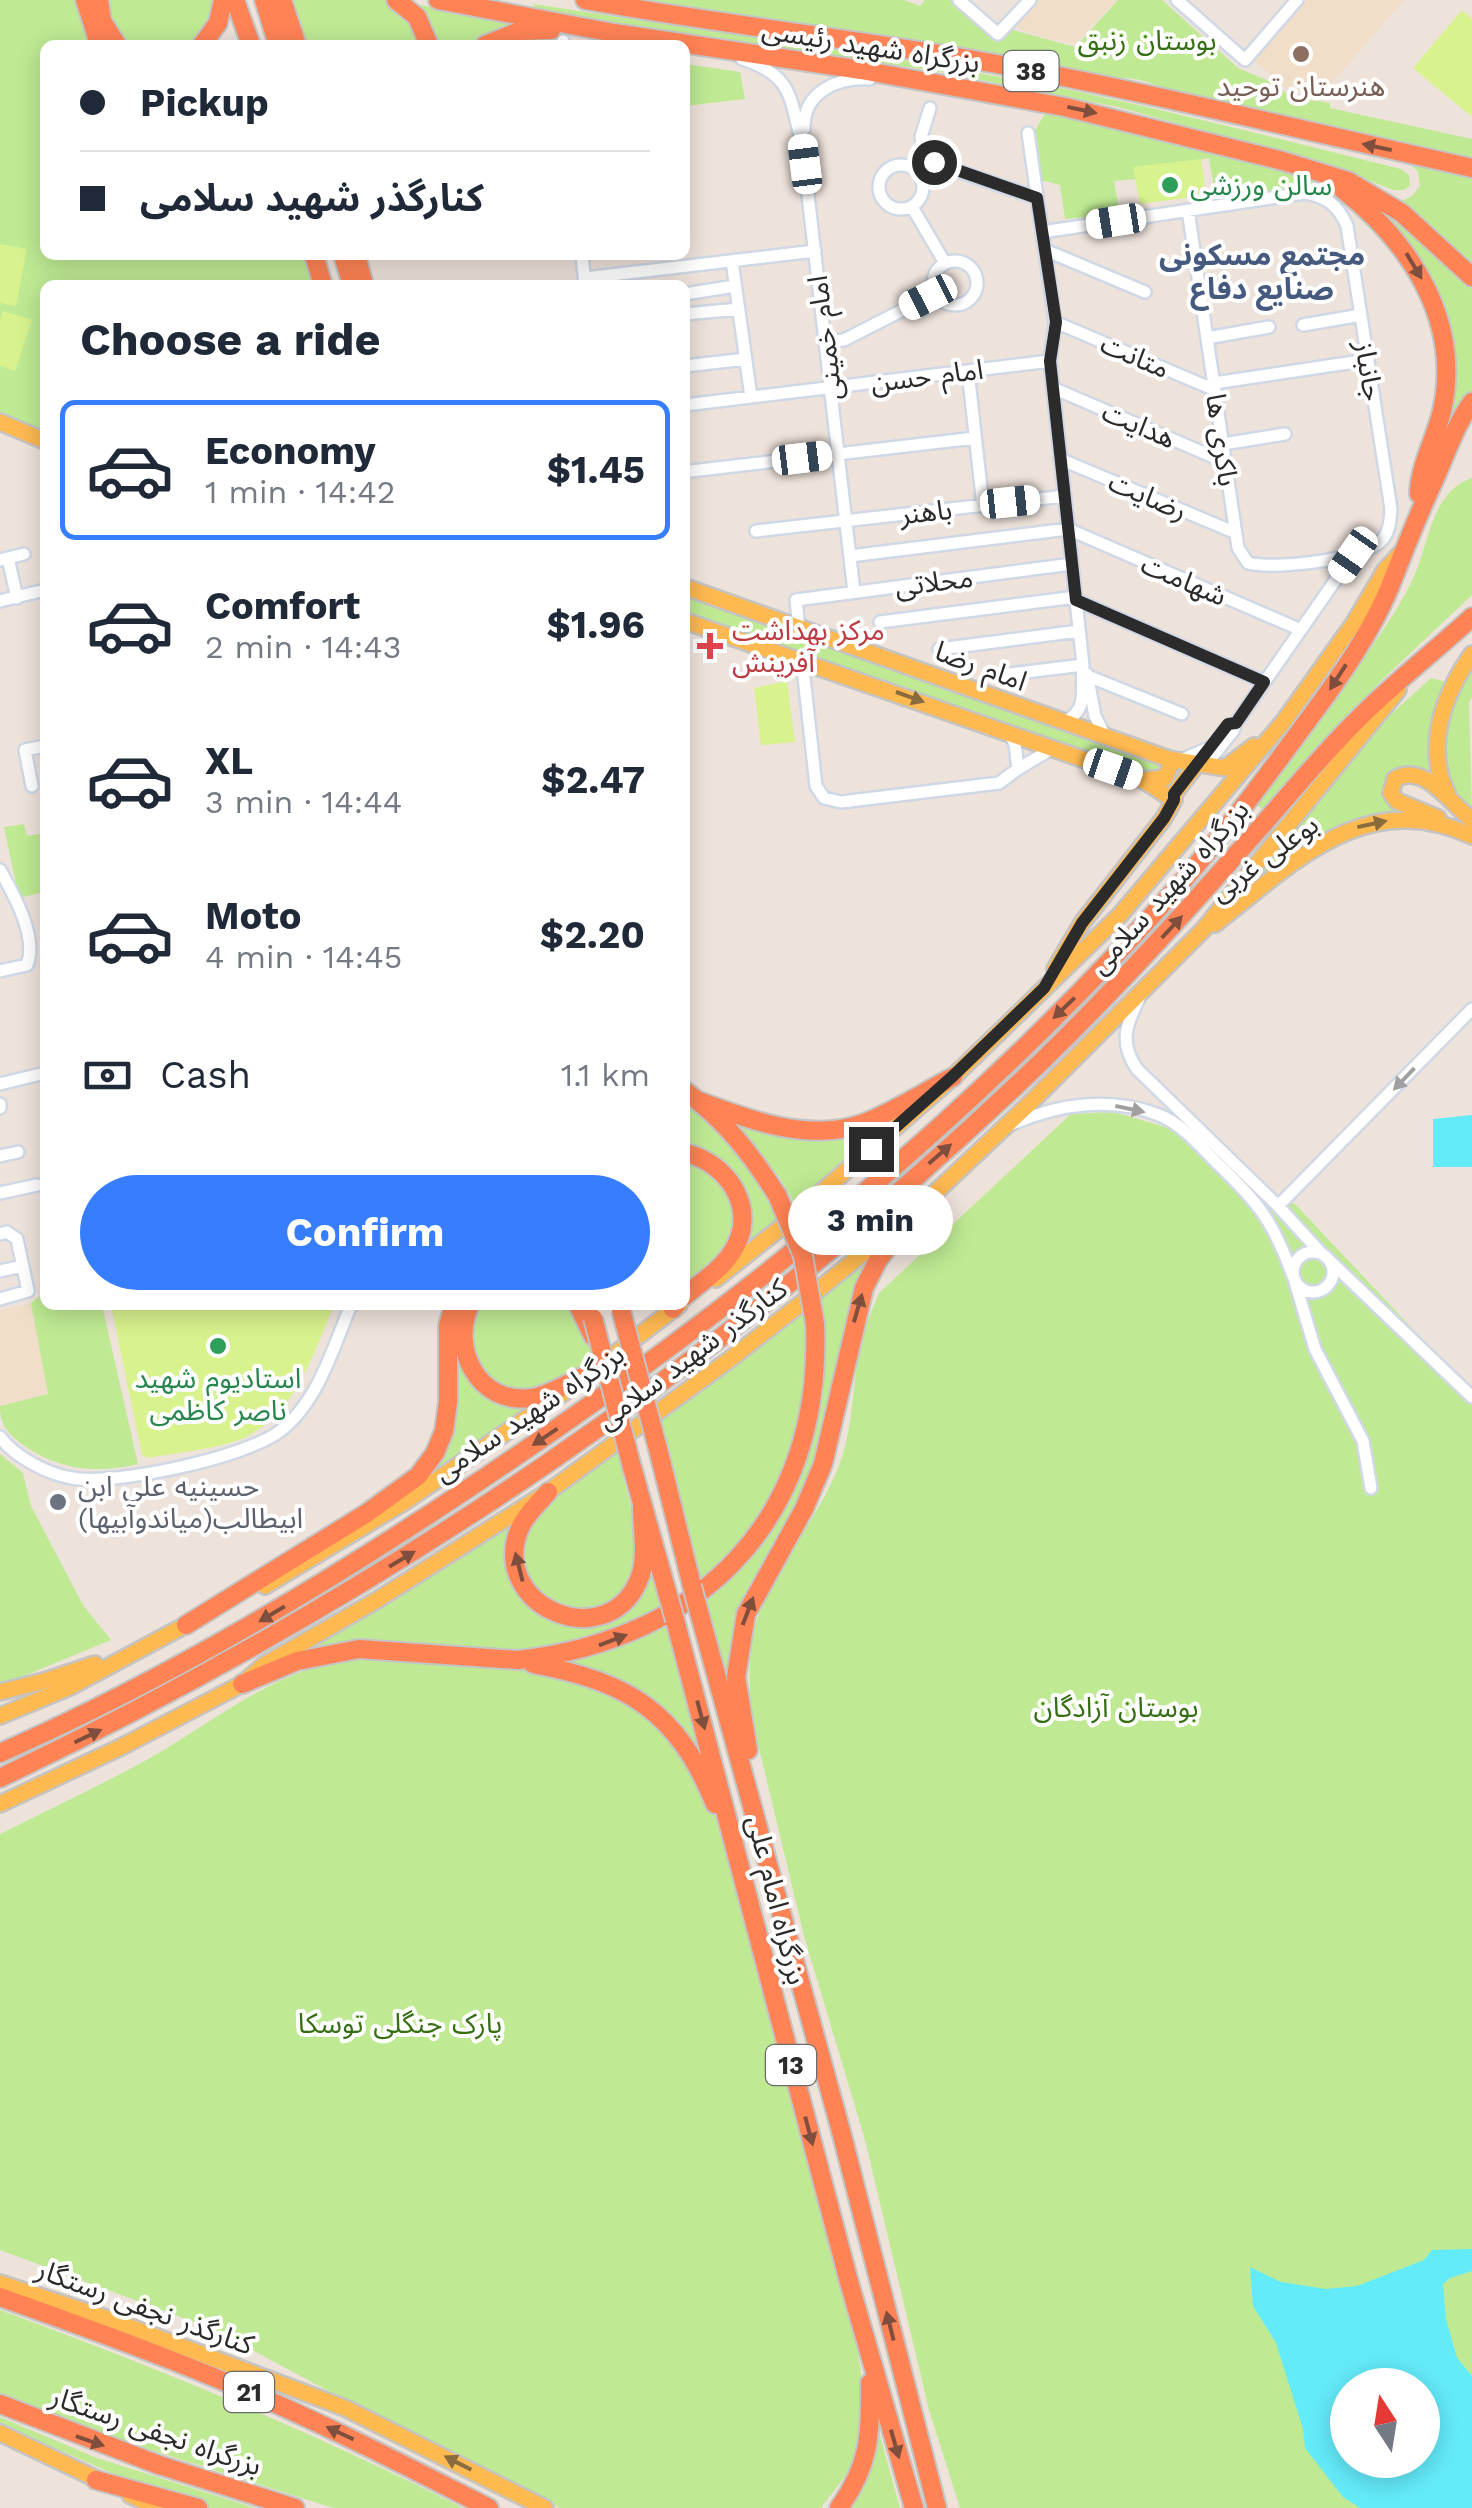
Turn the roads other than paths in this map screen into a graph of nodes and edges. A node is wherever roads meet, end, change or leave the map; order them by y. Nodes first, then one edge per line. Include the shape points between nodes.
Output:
1 (84, 0) edge
2 (99, 0) edge
3 (222, 0) edge
4 (236, 0) edge
5 (264, 0) edge
6 (282, 0) edge
7 (396, 0) edge
8 (438, 0) edge
9 (959, 0) edge
10 (1030, 0) edge
11 (1176, 0) edge
12 (1297, 0) edge
13 (590, 1) edge
14 (614, 32) junction
15 (98, 40) edge
16 (113, 40) edge
17 (206, 40) edge
18 (248, 40) edge
19 (290, 40) edge
20 (291, 40) edge
21 (427, 40) edge
22 (493, 40) edge
23 (662, 40) edge
24 (690, 45) edge
25 (710, 48) junction
26 (928, 82) junction
27 (930, 108) dead end
28 (1028, 134) dead end
29 (802, 143) junction
30 (1472, 168) edge
31 (1322, 172) junction
32 (1037, 198) junction
33 (912, 207) dead end
34 (1188, 210) junction
35 (1042, 232) junction
36 (1045, 250) junction
37 (815, 251) junction
38 (732, 261) junction
39 (945, 263) junction
40 (1472, 277) edge
41 (598, 280) edge
42 (735, 286) junction
43 (1145, 292) dead end
44 (690, 293) edge
45 (936, 293) junction
46 (739, 308) junction
47 (690, 313) edge
48 (1361, 316) junction
49 (1056, 322) junction
50 (1303, 325) dead end
51 (1269, 327) dead end
52 (1207, 338) junction
53 (826, 342) junction
54 (746, 358) junction
55 (1368, 360) junction
56 (1050, 361) junction
57 (690, 365) edge
58 (968, 371) junction
59 (1214, 386) junction
60 (831, 388) junction
61 (1053, 388) junction
62 (751, 397) junction
63 (1472, 402) edge
64 (690, 405) edge
65 (0, 422) edge
66 (1285, 434) dead end
67 (975, 438) junction
68 (40, 440) edge
69 (1223, 444) junction
70 (838, 454) junction
71 (1060, 459) junction
72 (1226, 462) junction
73 (691, 472) dead end
74 (1064, 496) junction
75 (983, 506) junction
76 (1420, 506) junction
77 (846, 521) junction
78 (1068, 529) junction
79 (756, 532) dead end
80 (1236, 533) junction
81 (1403, 551) junction
82 (24, 554) dead end
83 (1353, 555) junction
84 (850, 556) junction
85 (4, 559) edge
86 (1072, 564) junction
87 (690, 589) edge
88 (40, 591) edge
89 (854, 592) junction
90 (17, 598) junction
91 (1076, 598) junction
92 (0, 601) edge
93 (1472, 617) edge
94 (880, 622) dead end
95 (690, 623) edge
96 (799, 628) junction
97 (1300, 630) junction
98 (1079, 631) junction
99 (939, 648) dead end
100 (1472, 654) edge
101 (802, 659) junction
102 (1419, 664) junction
103 (1085, 671) junction
104 (1000, 676) dead end
105 (1264, 682) junction
106 (1182, 714) dead end
107 (1284, 721) junction
108 (1064, 722) junction
109 (1009, 732) junction
110 (1105, 736) junction
111 (40, 747) edge
112 (1053, 748) junction
113 (1215, 748) junction
114 (1172, 760) junction
115 (1202, 765) junction
116 (1227, 767) junction
117 (1018, 769) junction
118 (1143, 780) junction
119 (32, 786) dead end
120 (1174, 800) junction
121 (1452, 803) junction
122 (1472, 820) edge
123 (1445, 824) junction
124 (1472, 836) edge
125 (0, 870) edge
126 (4, 886) edge
127 (1202, 930) junction
128 (0, 971) edge
129 (1044, 988) junction
130 (1144, 990) junction
131 (1472, 1010) edge
132 (40, 1074) edge
133 (953, 1076) junction
134 (0, 1084) edge
135 (692, 1096) edge
136 (1002, 1129) junction
137 (18, 1152) dead end
138 (690, 1155) edge
139 (0, 1156) edge
140 (37, 1185) dead end
141 (0, 1193) edge
142 (1278, 1206) junction
143 (918, 1208) junction
144 (0, 1234) edge
145 (1326, 1257) junction
146 (23, 1266) junction
147 (0, 1271) edge
148 (1294, 1279) junction
149 (690, 1293) edge
150 (690, 1296) edge
151 (0, 1299) edge
152 (349, 1310) edge
153 (453, 1310) edge
154 (468, 1310) edge
155 (580, 1310) edge
156 (621, 1310) edge
157 (671, 1310) edge
158 (592, 1312) edge
159 (602, 1355) junction
160 (590, 1374) junction
161 (1472, 1397) edge
162 (0, 1437) edge
163 (1371, 1488) dead end
164 (548, 1492) junction
165 (642, 1505) junction
166 (186, 1624) junction
167 (160, 1639) junction
168 (518, 1660) junction
169 (242, 1684) junction
170 (0, 1692) edge
171 (0, 1716) edge
172 (0, 1753) edge
173 (0, 1778) edge
174 (0, 1804) edge
175 (763, 1844) junction
176 (735, 1852) junction
177 (0, 2283) edge
178 (0, 2298) edge
179 (870, 2357) junction
180 (0, 2404) edge
181 (0, 2433) edge
182 (96, 2480) junction
183 (159, 2508) edge
184 (198, 2508) edge
185 (295, 2508) edge
186 (490, 2508) edge
187 (545, 2508) edge
188 (839, 2508) edge
189 (914, 2508) edge
190 (937, 2508) edge

1 - 15 highway
2 - 16 highway
3 - 17 highway via 218,23
4 - 18 highway
5 - 19 highway
6 - 20 highway
7 - 21 highway via 416,17
8 - 14 highway, بزرگراه شهید رئیسی / 38
9 - 10 street via 998,34
11 - 12 street via 1246,60
30 -> 13 highway, بزرگراه شهید رئیسی / 38 via 993,64
14 - 22 highway via 530,30
14 - 23 highway, بزرگراه شهید رئیسی / 38
24 - 25 highway, بزرگراه شهید رئیسی / 38
25 - 26 highway, بزرگراه شهید رئیسی / 38
25 - 29 street, امام خمینی via 762,66 782,82 794,102
26 - 29 street via 859,78 825,88 806,106
26 -> 31 highway, بزرگراه شهید رئیسی / 38 via 1137,122
27 - 32 street via 924,154
28 - 32 street
29 - 37 street, امام خمینی
31 - 40 highway, بزرگراه شهید رئیسی / 38 via 1417,225
31 -> 76 highway via 1386,227 1412,260 1438,317 1443,403
32 - 35 street
33 - 39 street
34 - 35 street, جانباز
34 - 48 street, جانباز via 1305,193 1330,201 1347,226
34 - 52 street, باکری ها
35 - 36 street
36 - 43 street
36 - 49 street
37 - 38 street
37 - 53 street, امام خمینی
38 - 41 street
38 - 42 street
39 - 45 street via 935,274
39 - 45 street via 966,264 976,274 976,288 955,304
42 - 44 street
42 - 46 street
45 - 53 street via 844,340
46 - 47 street
46 - 54 street
48 - 50 street
48 - 55 street, جانباز
49 - 56 street
49 - 59 street, متانت
51 - 52 street
52 - 59 street, باکری ها
53 - 60 street, امام خمینی
54 - 57 street
54 - 62 street
55 - 59 street
55 - 83 street, جانباز via 1389,528 1382,540
56 - 58 street, امام حسن
56 - 61 street
58 - 60 street, امام حسن
58 - 67 street
59 - 69 street, باکری ها
60 - 62 street, امام حسن
60 - 70 street, امام خمینی
61 - 71 street
61 - 72 street, هدایت
62 - 64 street, امام حسن
63 - 76 highway, بزرگراه شهید سلامی
65 - 68 main road
66 - 69 street
67 - 70 street
67 - 75 street
69 - 72 street, باکری ها
70 - 73 street
70 - 77 street, امام خمینی
71 - 74 street
71 - 80 street, رضایت
72 - 80 street, باکری ها
74 - 75 street, باهنر
74 - 78 street
75 - 77 street, باهنر
76 - 81 highway, بزرگراه شهید سلامی
77 - 79 street, باهنر
77 - 84 street, امام خمینی
78 - 84 street
78 - 86 street
78 - 97 street, شهامت
80 - 83 street via 1248,563 1264,567
81 - 107 main road, کنارگذر شهید سلامی
81 -> 172 highway, بزرگراه شهید سلامی via 1342,672 1184,879 1078,994 862,1195 675,1346 361,1560 252,1626
82 - 85 street
83 - 97 street, جانباز
84 - 89 street, امام خمینی
85 - 90 street
86 - 89 street, محلاتی
86 - 91 street
87 - 96 main road, امام رضا
88 - 90 street
89 - 96 street, محلاتی via 796,600
90 - 92 street
91 - 94 street
91 - 98 street
91 - 105 street
93 - 102 highway, بزرگراه شهید سلامی
95 - 101 main road, امام رضا
96 - 108 main road, امام رضا
97 - 105 street, جانباز
98 - 99 street
98 - 103 street
100 - 121 main road via 1454,684 1436,742 1437,770
101 -> 109 main road, امام رضا
101 - 117 street via 816,786 824,798 841,802 1000,783
102 - 127 main road, کنارگذر شهید سلامی
173 -> 102 highway, بزرگراه شهید سلامی via 108,1727 316,1612 530,1477 719,1341 1045,1058 1358,718
103 - 104 street
103 - 106 street
103 - 108 street via 1083,705
103 - 110 street
105 - 113 street, جانباز
107 - 116 main road
107 - 129 main road, کنارگذر شهید سلامی via 1120,915
108 - 110 main road, امام رضا
109 - 112 main road, امام رضا
109 - 117 street
110 - 114 main road, امام رضا
111 - 119 street via 25,750
112 - 117 street
112 - 118 main road, امام رضا
113 - 114 street
113 - 115 street, جانباز
113 - 116 street
114 - 115 main road, امام رضا
114 - 118 main road via 1166,778
115 - 116 main road, امام رضا
115 - 120 main road
118 - 120 main road, امام رضا
120 - 129 main road via 1082,923
121 - 122 main road
121 - 123 main road via 1418,774 1391,784 1397,801
123 - 124 main road, بوعلی غربی
127 -> 123 main road, بوعلی غربی via 1338,834 1388,820
125 - 126 street
126 - 128 street via 19,902 31,956 27,966
127 - 130 main road, کنارگذر شهید سلامی
129 - 133 main road, کنارگذر شهید سلامی
130 - 136 main road, کنارگذر شهید سلامی
130 - 142 street via 1125,1034 1132,1062
131 -> 142 street
132 - 134 street
133 - 135 highway via 860,1124 832,1130 753,1122
133 - 150 main road, کنارگذر شهید سلامی via 784,1225
168 -> 135 highway, bridge via 588,1649 643,1628 704,1589 772,1514 804,1440 816,1324 803,1256 747,1148
136 - 143 main road, کنارگذر شهید سلامی
136 -> 148 street via 1081,1104 1160,1116 1253,1197 1280,1238
137 - 139 street
138 - 149 highway via 726,1174 741,1221 732,1252
140 - 141 street
142 - 145 street
143 - 164 main road, کنارگذر شهید سلامی via 733,1358
175 -> 143 highway via 736,1677 741,1630 824,1464 864,1288
144 - 146 street via 18,1240
145 - 148 street via 1308,1252 1298,1258
145 - 148 street via 1333,1273 1324,1289 1311,1292
145 - 161 street
146 - 147 street
146 - 151 street via 28,1291
148 - 163 street via 1316,1350 1363,1441
152 - 162 street via 301,1410 253,1448 109,1479 72,1478 36,1466
153 - 166 highway via 444,1431 418,1476
154 - 160 highway via 464,1351 491,1390 534,1397
155 - 159 highway
156 - 175 highway, بزرگراه امام علی / 13, bridge
157 - 160 main road, کنارگذر شهید سلامی
158 - 159 highway, بزرگراه امام علی / 13, bridge
159 - 165 highway, بزرگراه امام علی / 13, bridge
160 - 166 main road, کنارگذر شهید سلامی via 393,1508 268,1584
165 -> 164 highway via 643,1566 633,1591 608,1612 566,1617 530,1595 515,1558 524,1519
164 - 169 main road, کنارگذر شهید سلامی via 264,1664
165 -> 176 highway, بزرگراه امام علی / 13, bridge
166 - 167 main road, کنارگذر شهید سلامی
167 - 170 main road
167 - 171 main road, کنارگذر شهید سلامی
168 - 169 highway via 359,1649 298,1661
168 - 176 highway via 611,1684 656,1714 691,1752
169 - 174 main road, کنارگذر شهید سلامی
190 -> 175 highway, بزرگراه امام علی / 13
176 -> 179 highway, بزرگراه امام علی / 13
187 -> 177 main road, کنارگذر نجفی رستگار via 344,2408
186 -> 178 highway, 21 via 248,2392
179 - 188 highway via 870,2439
179 -> 189 highway, بزرگراه امام علی / 13
180 -> 185 highway, بزرگراه نجفی رستگار
181 - 182 main road
182 - 183 main road
182 - 184 highway

